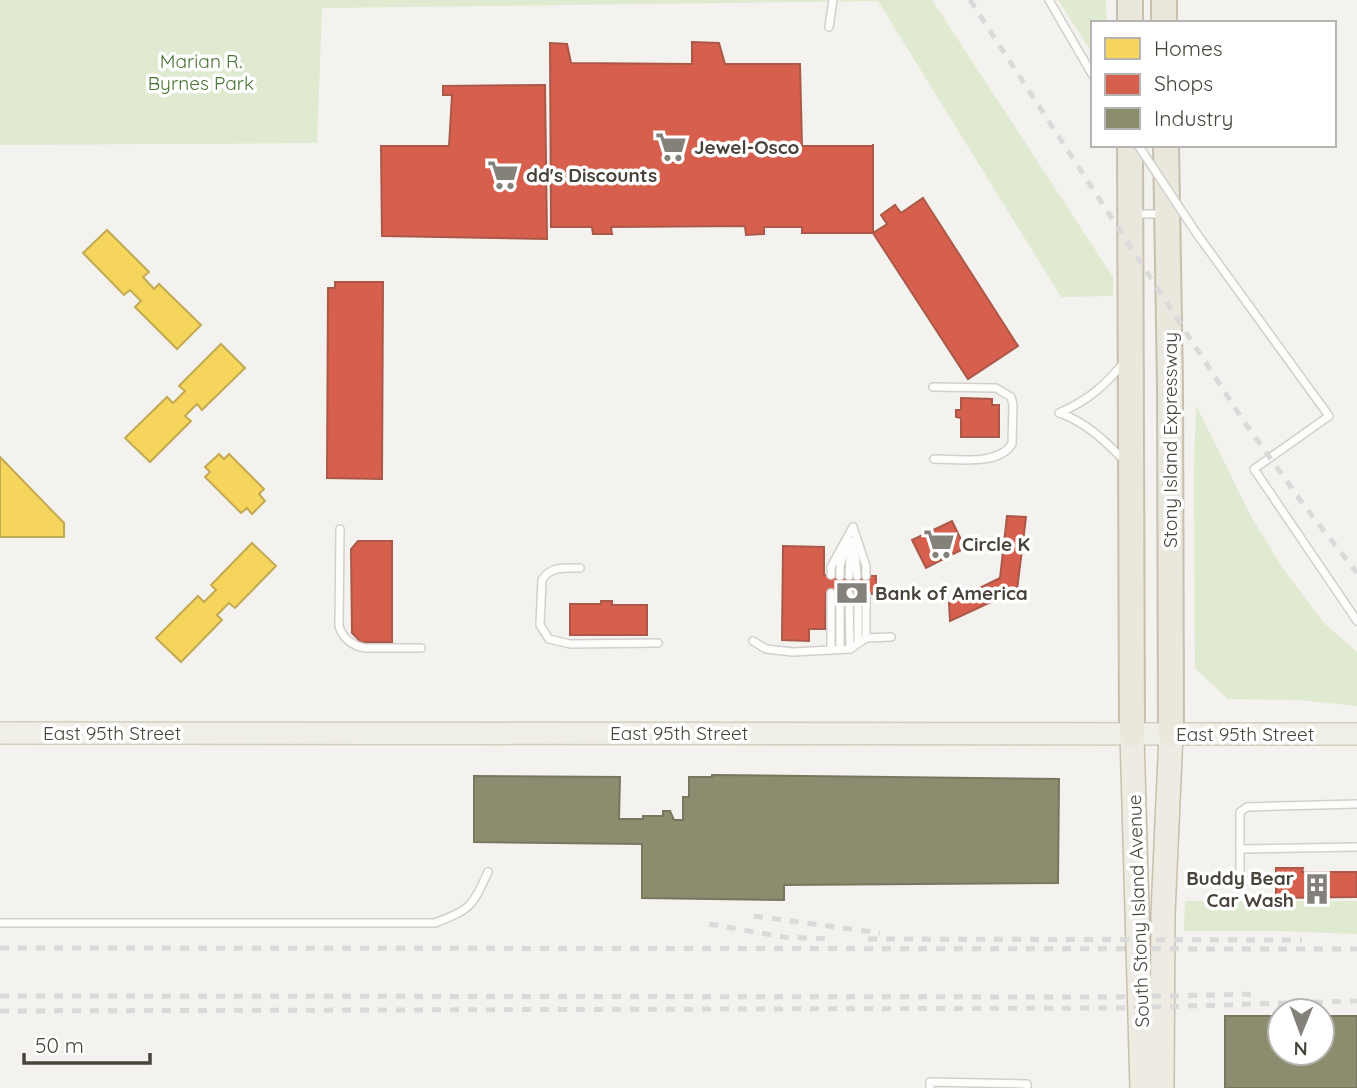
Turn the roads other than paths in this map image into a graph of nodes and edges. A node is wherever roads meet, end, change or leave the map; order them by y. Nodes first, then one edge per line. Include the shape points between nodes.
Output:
1 (834, 0) edge
2 (1049, 0) edge
3 (1130, 0) edge
4 (1164, 0) edge
5 (1130, 21) edge
6 (1164, 21) edge
7 (830, 27) dead end
8 (1091, 73) edge
9 (1130, 147) edge
10 (1139, 147) edge
11 (1166, 147) edge
12 (1130, 214) junction
13 (1167, 215) junction
14 (1130, 353) junction
15 (933, 387) dead end
16 (933, 459) dead end
17 (1131, 468) junction
18 (853, 527) junction
19 (340, 529) dead end
20 (580, 568) dead end
21 (836, 575) dead end
22 (831, 593) dead end
23 (840, 594) dead end
24 (858, 594) junction
25 (1357, 621) edge
26 (866, 638) junction
27 (891, 638) dead end
28 (753, 641) dead end
29 (658, 643) dead end
30 (858, 643) junction
31 (421, 648) dead end
32 (840, 649) junction
33 (850, 649) junction
34 (831, 650) junction
35 (0, 733) edge
36 (1132, 734) junction
37 (1171, 734) junction
38 (1357, 734) edge
39 (1357, 804) edge
40 (1240, 847) junction
41 (1357, 847) edge
42 (488, 872) dead end
43 (1276, 881) dead end
44 (0, 923) edge
45 (930, 1088) edge
46 (1027, 1088) edge
47 (1142, 1088) edge
48 (1162, 1088) edge

1 - 7 lane
2 - 8 lane
3 - 5 highway
4 - 6 highway
9 - 12 highway, Stony Island Expressway
10 - 25 lane, bridge via 1329,416 1254,469
11 - 13 highway, Stony Island Expressway
12 - 13 lane
12 - 14 highway, Stony Island Expressway
13 - 37 highway, Stony Island Expressway
14 - 17 highway, Stony Island Expressway
14 - 17 lane via 1107,383 1059,413 1088,427
15 - 16 lane via 996,388 1011,397 1013,404 1012,443 1003,454
17 - 36 highway, Stony Island Expressway
18 - 18 lane via 858,576 866,566
18 - 21 lane
19 - 31 lane via 339,626 343,636 365,648
20 - 29 lane via 552,570 541,580 540,625 549,639 570,644
22 - 34 lane
23 - 32 lane
24 - 26 lane
24 - 30 lane
24 - 33 lane
26 - 27 lane
26 - 30 lane
28 - 34 lane via 777,651
30 - 33 lane
32 - 33 lane
32 - 34 lane
35 - 36 main road, East 95th Street
36 - 37 main road, East 95th Street
36 - 47 highway, South Stony Island Avenue
37 - 38 main road, East 95th Street
37 - 48 highway, South Stony Island Avenue
39 - 40 lane via 1247,807 1240,812
40 - 41 lane
40 - 43 lane via 1240,881
42 - 44 lane via 477,897 464,911 435,923
45 - 46 lane via 930,1082 1027,1084

